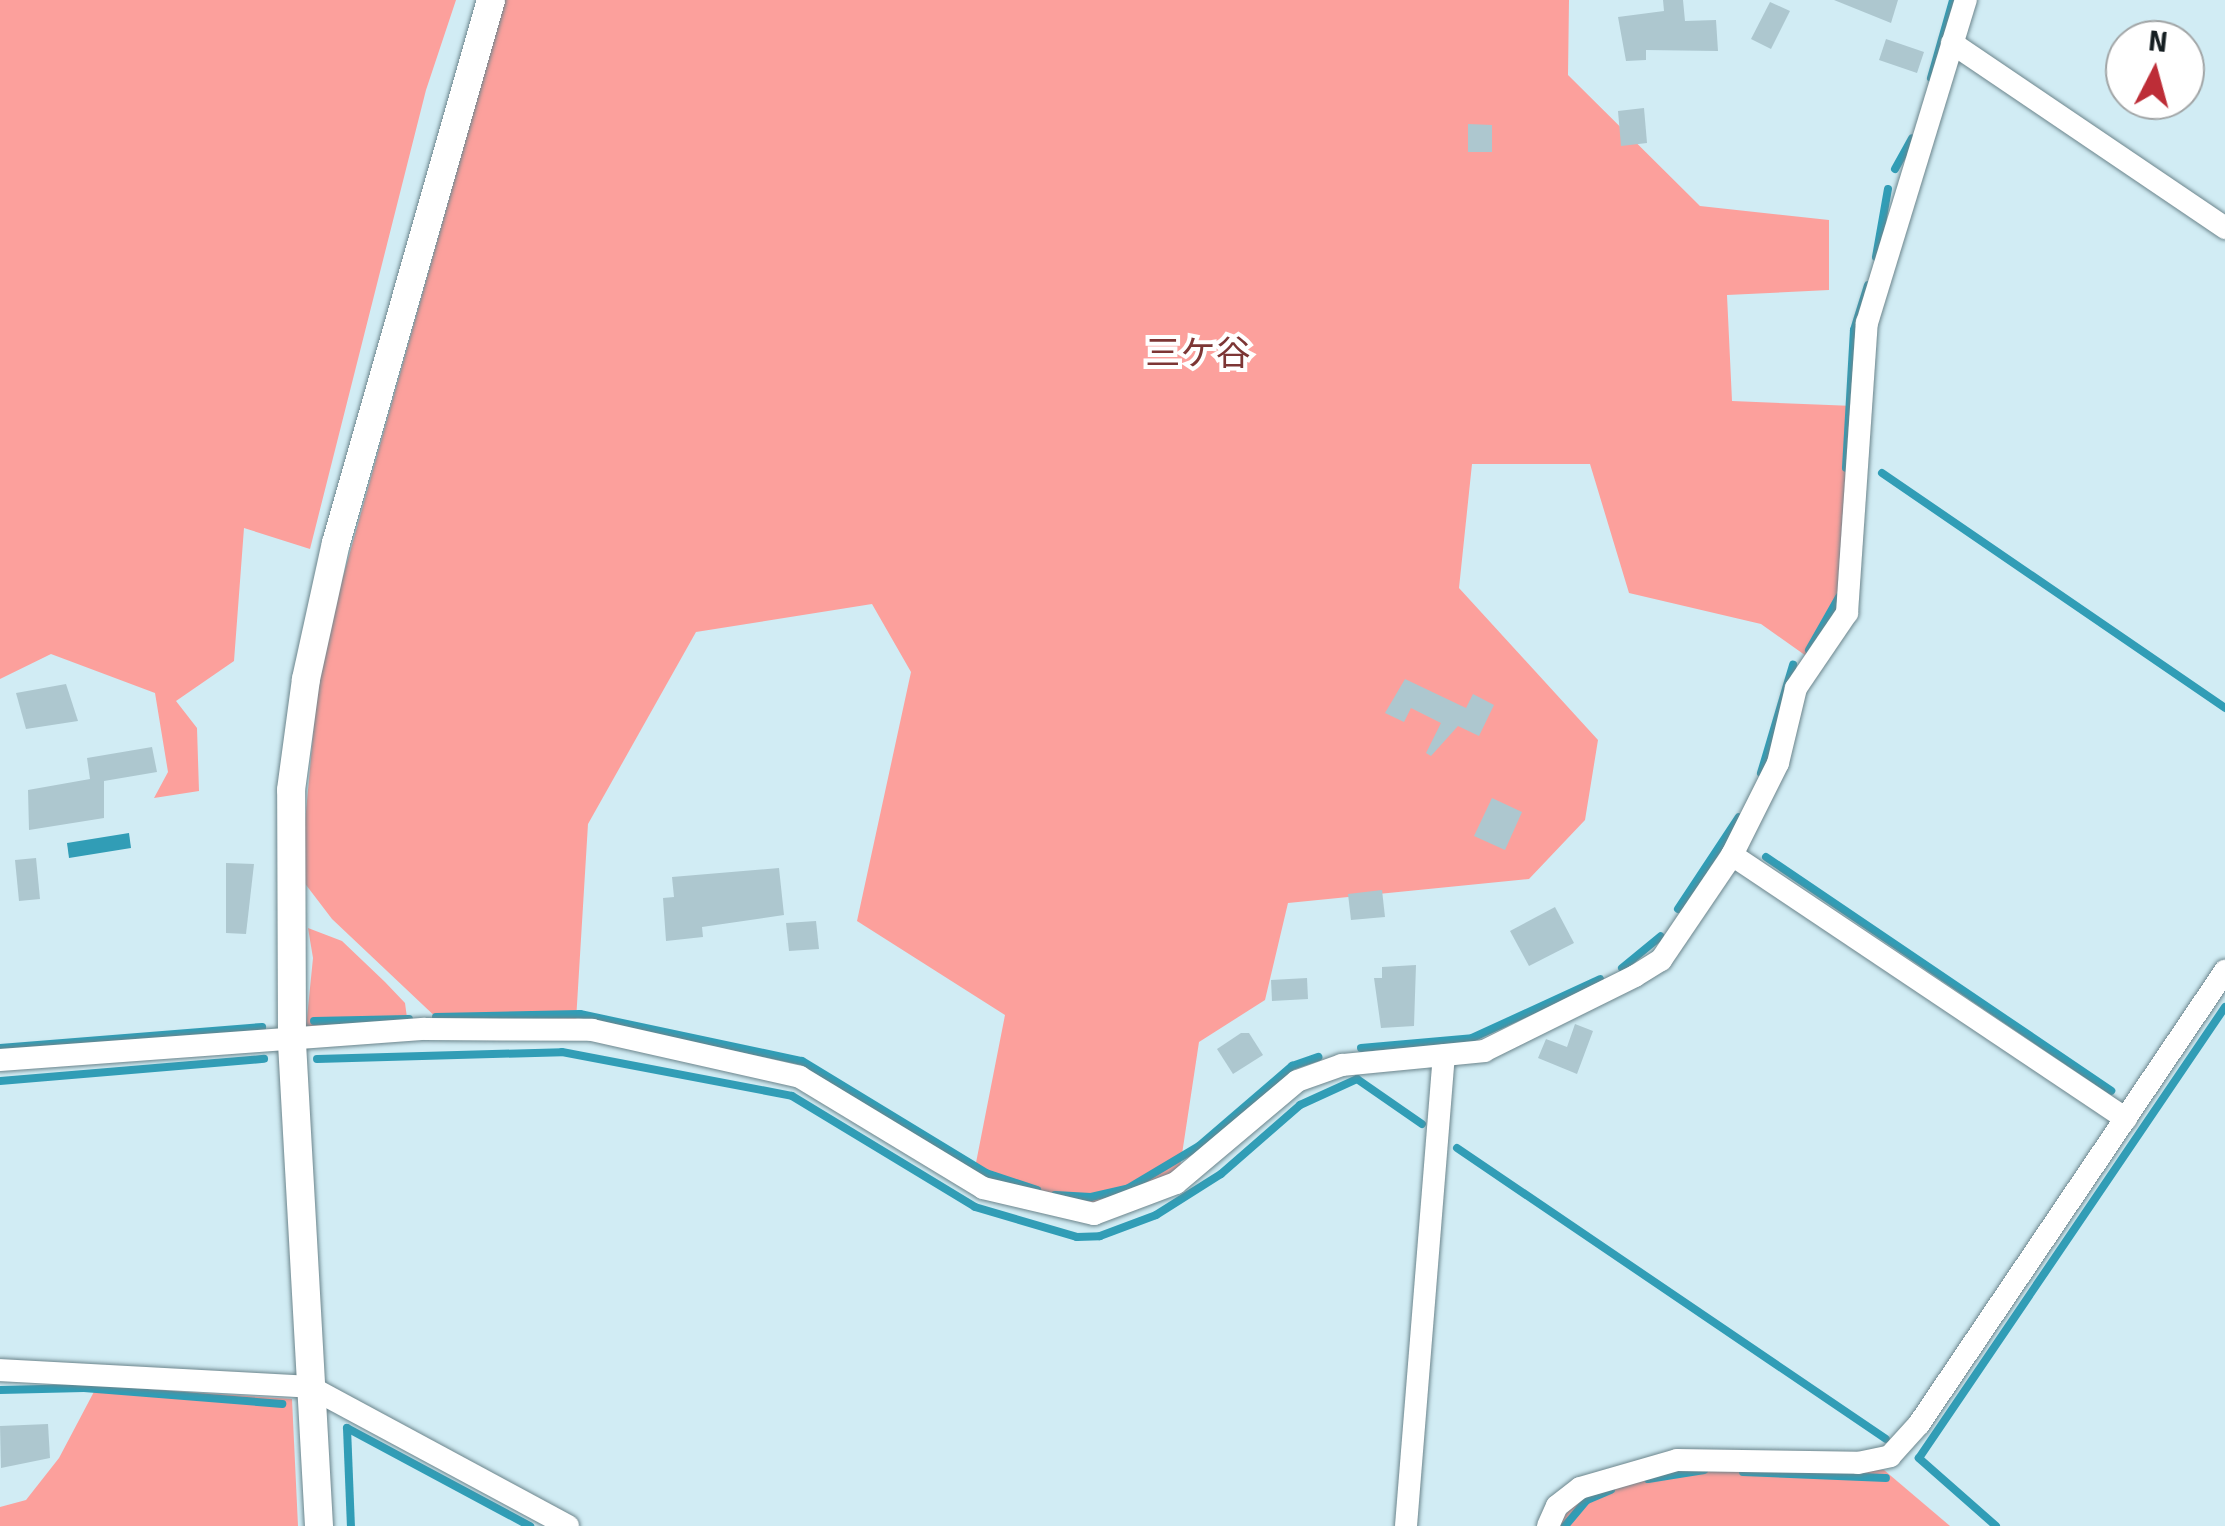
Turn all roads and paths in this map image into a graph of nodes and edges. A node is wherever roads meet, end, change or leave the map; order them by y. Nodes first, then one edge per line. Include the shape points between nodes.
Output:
1 (491, 0) edge
2 (1966, 0) edge
3 (1952, 43) junction
4 (2225, 228) edge
5 (1732, 854) junction
6 (2225, 972) edge
7 (292, 1039) junction
8 (1444, 1056) junction
9 (0, 1060) edge
10 (2126, 1119) junction
11 (0, 1370) edge
12 (310, 1386) junction
13 (319, 1526) edge
14 (568, 1526) edge
15 (1406, 1526) edge
16 (1548, 1526) edge

1 - 7 street via 336,543 306,680 291,790
2 - 3 street
3 - 4 street
3 - 5 street via 1868,323 1847,612 1796,688 1778,763
5 - 8 street via 1661,960 1484,1050
5 - 10 street
6 - 10 street
7 - 8 street via 425,1029 592,1030 800,1077 983,1188 1094,1214 1176,1183 1297,1081 1342,1065
7 - 9 street
7 - 12 street
8 - 15 street
10 - 16 street via 1919,1424 1890,1456 1858,1463 1678,1460 1580,1488 1557,1506
11 - 12 street
12 - 13 street
12 - 14 street

